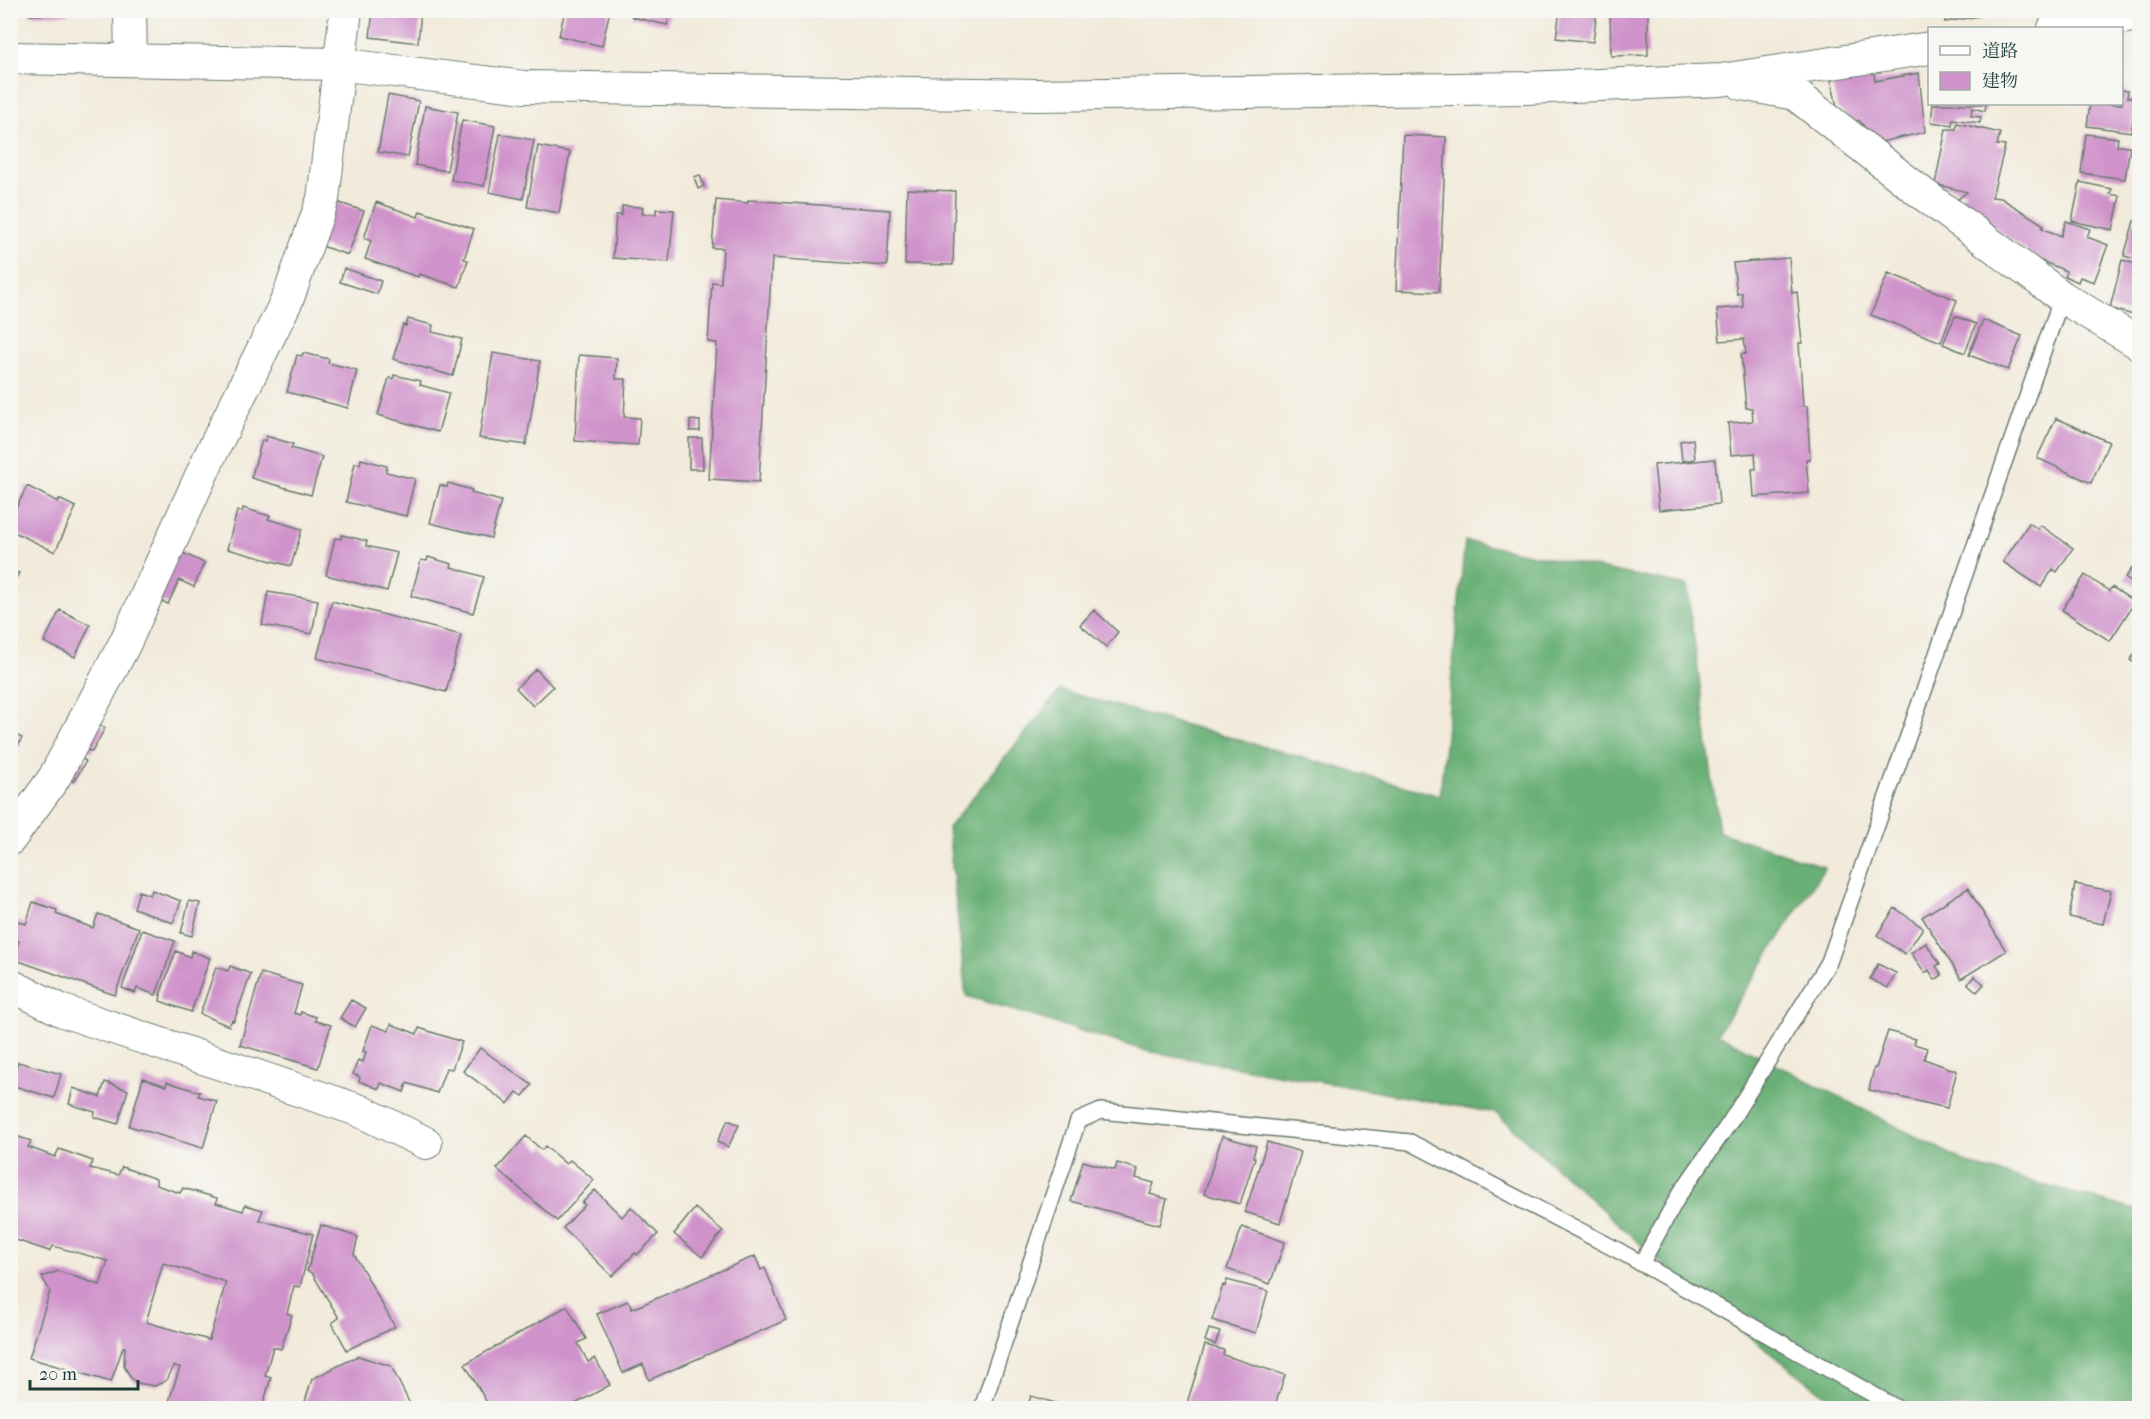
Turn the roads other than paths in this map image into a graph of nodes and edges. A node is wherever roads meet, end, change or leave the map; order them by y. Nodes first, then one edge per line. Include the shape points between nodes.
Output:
1 (130, 10) edge
2 (346, 10) edge
3 (2139, 15) edge
4 (2061, 27) edge
5 (1928, 48) edge
6 (10, 58) edge
7 (131, 60) junction
8 (338, 64) junction
9 (1721, 80) junction
10 (2062, 297) junction
11 (2139, 344) edge
12 (10, 839) edge
13 (10, 985) edge
14 (426, 1143) dead end
15 (1641, 1264) junction
16 (982, 1408) edge
17 (1897, 1408) edge

1 - 7 street
2 - 8 street
3 - 4 street
5 - 9 street
6 - 7 street
7 - 8 street
8 - 9 street via 524,87 1037,95 1525,88
8 - 12 street via 323,199 288,298 209,458 125,644 54,778
9 - 10 street via 1795,94
10 - 11 street
10 - 15 lane via 1829,962 1730,1122 1679,1195
13 - 14 street via 63,1011 358,1110
15 - 16 lane via 1410,1142 1101,1111 1078,1121
15 - 17 lane

